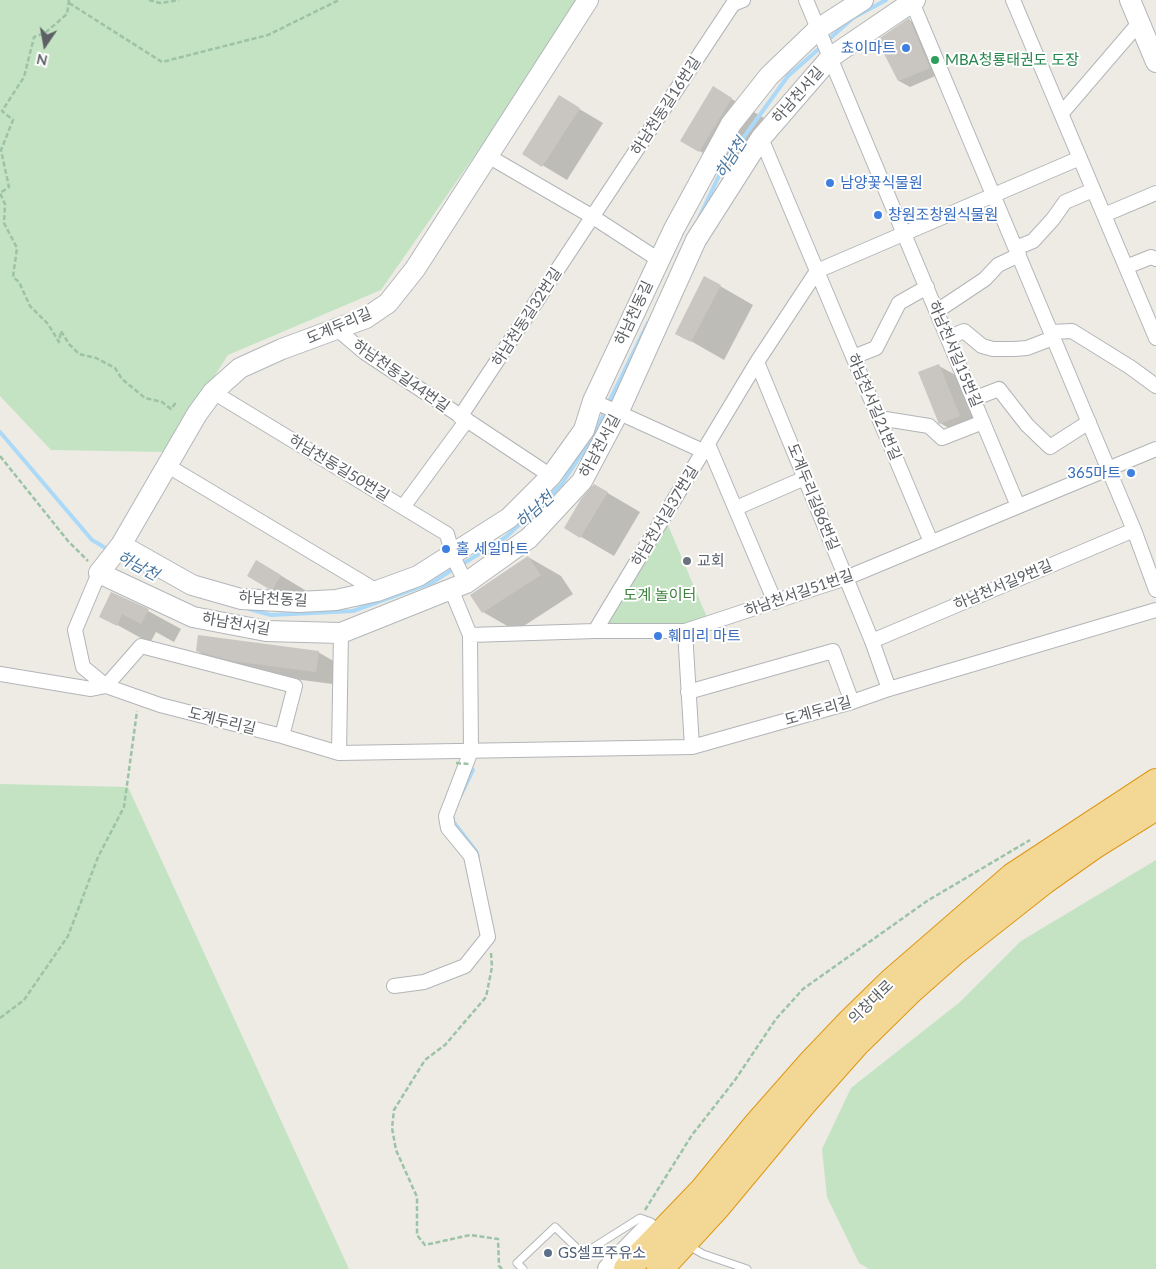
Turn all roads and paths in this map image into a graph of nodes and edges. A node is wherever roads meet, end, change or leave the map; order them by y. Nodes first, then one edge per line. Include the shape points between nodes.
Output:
1 (149, 0) edge
2 (179, 0) edge
3 (338, 0) edge
4 (588, 0) edge
5 (806, 0) edge
6 (863, 0) edge
7 (1013, 0) edge
8 (1130, 0) edge
9 (734, 1) edge
10 (913, 1) edge
11 (69, 2) edge
12 (1139, 23) junction
13 (820, 32) junction
14 (829, 54) junction
15 (1156, 62) edge
16 (1061, 114) junction
17 (761, 138) junction
18 (488, 156) junction
19 (1080, 158) junction
20 (1093, 190) junction
21 (1156, 193) edge
22 (993, 195) junction
23 (1104, 214) junction
24 (593, 217) junction
25 (904, 234) junction
26 (1017, 252) junction
27 (1156, 259) edge
28 (659, 260) junction
29 (1126, 267) junction
30 (817, 271) junction
31 (926, 287) junction
32 (936, 310) junction
33 (337, 329) junction
34 (1052, 335) junction
35 (948, 338) junction
36 (1156, 338) edge
37 (853, 358) junction
38 (757, 362) junction
39 (1156, 386) edge
40 (213, 392) junction
41 (973, 399) junction
42 (177, 401) dead end
43 (596, 402) junction
44 (616, 411) junction
45 (464, 418) junction
46 (879, 418) junction
47 (983, 422) junction
48 (1089, 422) junction
49 (706, 448) junction
50 (1156, 449) edge
51 (0, 456) edge
52 (168, 466) junction
53 (1108, 468) junction
54 (551, 476) junction
55 (805, 478) junction
56 (1018, 506) junction
57 (403, 507) junction
58 (736, 508) junction
59 (1134, 530) junction
60 (931, 542) junction
61 (111, 557) junction
62 (454, 557) junction
63 (846, 578) junction
64 (459, 582) junction
65 (1156, 590) edge
66 (377, 591) junction
67 (775, 602) junction
68 (1156, 610) edge
69 (595, 631) junction
70 (686, 631) junction
71 (341, 633) junction
72 (470, 635) junction
73 (872, 641) junction
74 (0, 674) edge
75 (106, 686) junction
76 (889, 689) junction
77 (688, 692) junction
78 (852, 702) junction
79 (137, 706) dead end
80 (282, 736) junction
81 (692, 747) junction
82 (339, 753) junction
83 (470, 758) junction
84 (456, 763) dead end
85 (1156, 782) edge
86 (1156, 807) edge
87 (1032, 839) dead end
88 (488, 937) junction
89 (394, 986) dead end
90 (0, 1018) edge
91 (703, 1190) junction
92 (647, 1221) junction
93 (685, 1243) junction
94 (502, 1269) edge
95 (523, 1269) edge
96 (608, 1269) edge
97 (628, 1269) edge
98 (660, 1269) edge
99 (748, 1269) edge

1 - 2 path via 160,3
3 - 11 path via 268,35 162,62
4 - 18 street, 도계두리길
5 - 13 street
6 - 13 street, 하남천동길
7 - 16 street
8 - 12 street
9 - 24 street, 하남천동길16번길
10 - 14 street, 하남천서길
10 - 22 street
11 - 42 path via 67,14 45,33 34,37 24,77 2,111 12,120 1,150 9,188 0,193 4,204 4,223 16,248 13,277 19,282 30,306 48,324 59,342 61,331 79,354 115,368 122,379 145,398 162,402 171,409
12 - 15 street
12 - 16 street
13 - 14 street, 하남천서길15번길
13 - 28 street, 하남천동길 via 769,76 731,124
14 - 17 street, 하남천서길
14 - 25 street, 하남천서길15번길
16 - 19 street
17 - 30 street, 하남천서길21번길
17 - 44 street, 하남천서길 via 696,240
18 - 24 street
18 - 33 street, 도계두리길 via 415,269 388,303 366,318
19 - 20 street
19 - 22 street
20 - 23 street
20 - 26 street via 1065,202 1033,241
21 - 23 street
22 - 25 street
22 - 26 street
23 - 29 street
24 - 28 street
24 - 45 street, 하남천동길32번길
25 - 30 street
25 - 31 street, 하남천서길15번길
26 - 32 street via 985,279
26 - 34 street
27 - 29 street via 1151,257
28 - 43 street, 하남천동길
29 - 36 street
30 - 37 street, 하남천서길21번길
30 - 38 street
31 - 32 street, 하남천서길15번길
31 - 37 street, 하남천서길15번길 via 899,303 876,348
32 - 35 street, 하남천서길15번길
33 - 40 street, 도계두리길 via 240,368
33 - 45 street, 하남천동길44번길 via 364,352
34 - 35 street via 1028,348 1014,349 982,346 964,331
34 - 39 street via 1072,331
34 - 48 street
35 - 41 street, 하남천서길15번길
37 - 46 street, 하남천서길21번길
38 - 49 street
38 - 55 street, 도계두리길86번길
40 - 52 street, 도계두리길
40 - 57 street, 하남천동길50번길
41 - 47 street, 하남천서길15번길
41 - 48 street via 999,389 1027,425 1050,447
43 - 44 street, 하남천서길37번길
43 - 54 street, 하남천동길 via 584,430
44 - 49 street, 하남천서길37번길
44 - 64 street, 하남천서길 via 582,481 529,538
45 - 54 street, 하남천동길44번길
45 - 57 street, 하남천동길44번길
46 - 47 street, 하남천서길15번길 via 929,426 942,438
46 - 60 street, 하남천서길21번길
47 - 56 street, 하남천서길15번길
48 - 53 street
49 - 58 street, 하남천서길37번길
49 - 69 street, 하남천서길37번길
50 - 53 street, 하남천서길51번길
51 - 61 path via 68,541
52 - 61 street, 도계두리길
52 - 66 street
53 - 56 street, 하남천서길51번길
53 - 59 street
54 - 62 street, 하남천동길 via 510,518
55 - 58 street
55 - 63 street, 도계두리길86번길
56 - 60 street, 하남천서길51번길
57 - 62 street, 하남천동길50번길 via 447,534
58 - 67 street, 하남천서길37번길
59 - 65 street
59 - 73 street, 하남천서길9번길
60 - 63 street, 하남천서길51번길
61 - 66 street, 하남천동길 via 241,599 336,600
61 - 71 street, 하남천서길 via 192,617 266,631
61 - 75 street, 도계두리길 via 75,630 83,667
62 - 64 street, 하남천동길50번길
62 - 66 street, 하남천동길 via 418,576
63 - 67 street, 하남천서길51번길
63 - 73 street, 도계두리길86번길
64 - 71 street, 하남천서길
64 - 72 street
67 - 70 street, 하남천서길51번길
68 - 76 street, 도계두리길
69 - 70 street, 하남천서길51번길
69 - 72 street, 하남천서길51번길
70 - 77 street
71 - 82 street
72 - 83 street
73 - 76 street, 도계두리길86번길
74 - 75 street, 도계두리길 via 91,689
75 - 80 street, 도계두리길 via 160,705
75 - 80 street via 140,646 295,686
76 - 78 street, 도계두리길
77 - 78 street via 833,651
77 - 81 street
78 - 81 street, 도계두리길
79 - 90 path via 124,808 98,858 68,936 24,1000
80 - 82 street, 도계두리길
81 - 83 street, 도계두리길
82 - 83 street, 도계두리길
83 - 84 path, bridge
83 - 88 street via 446,816 448,828 471,856
85 - 91 highway, 의창대로 via 1013,876 939,939 810,1064
86 - 93 highway, 의창대로 via 1044,881 911,990 850,1050
87 - 92 path via 927,900 803,989 776,1019 735,1080 692,1135
88 - 89 street via 465,966 424,982
88 - 94 path via 492,966 486,997 445,1046 425,1060 394,1110 392,1128 396,1150 417,1197 418,1235 421,1240 425,1245 470,1235 498,1239 499,1266
91 - 92 street
91 - 97 highway, 의창대로
92 - 95 lane via 583,1254 555,1227 517,1263
92 - 96 street
93 - 98 highway, 의창대로
93 - 99 lane via 703,1254

